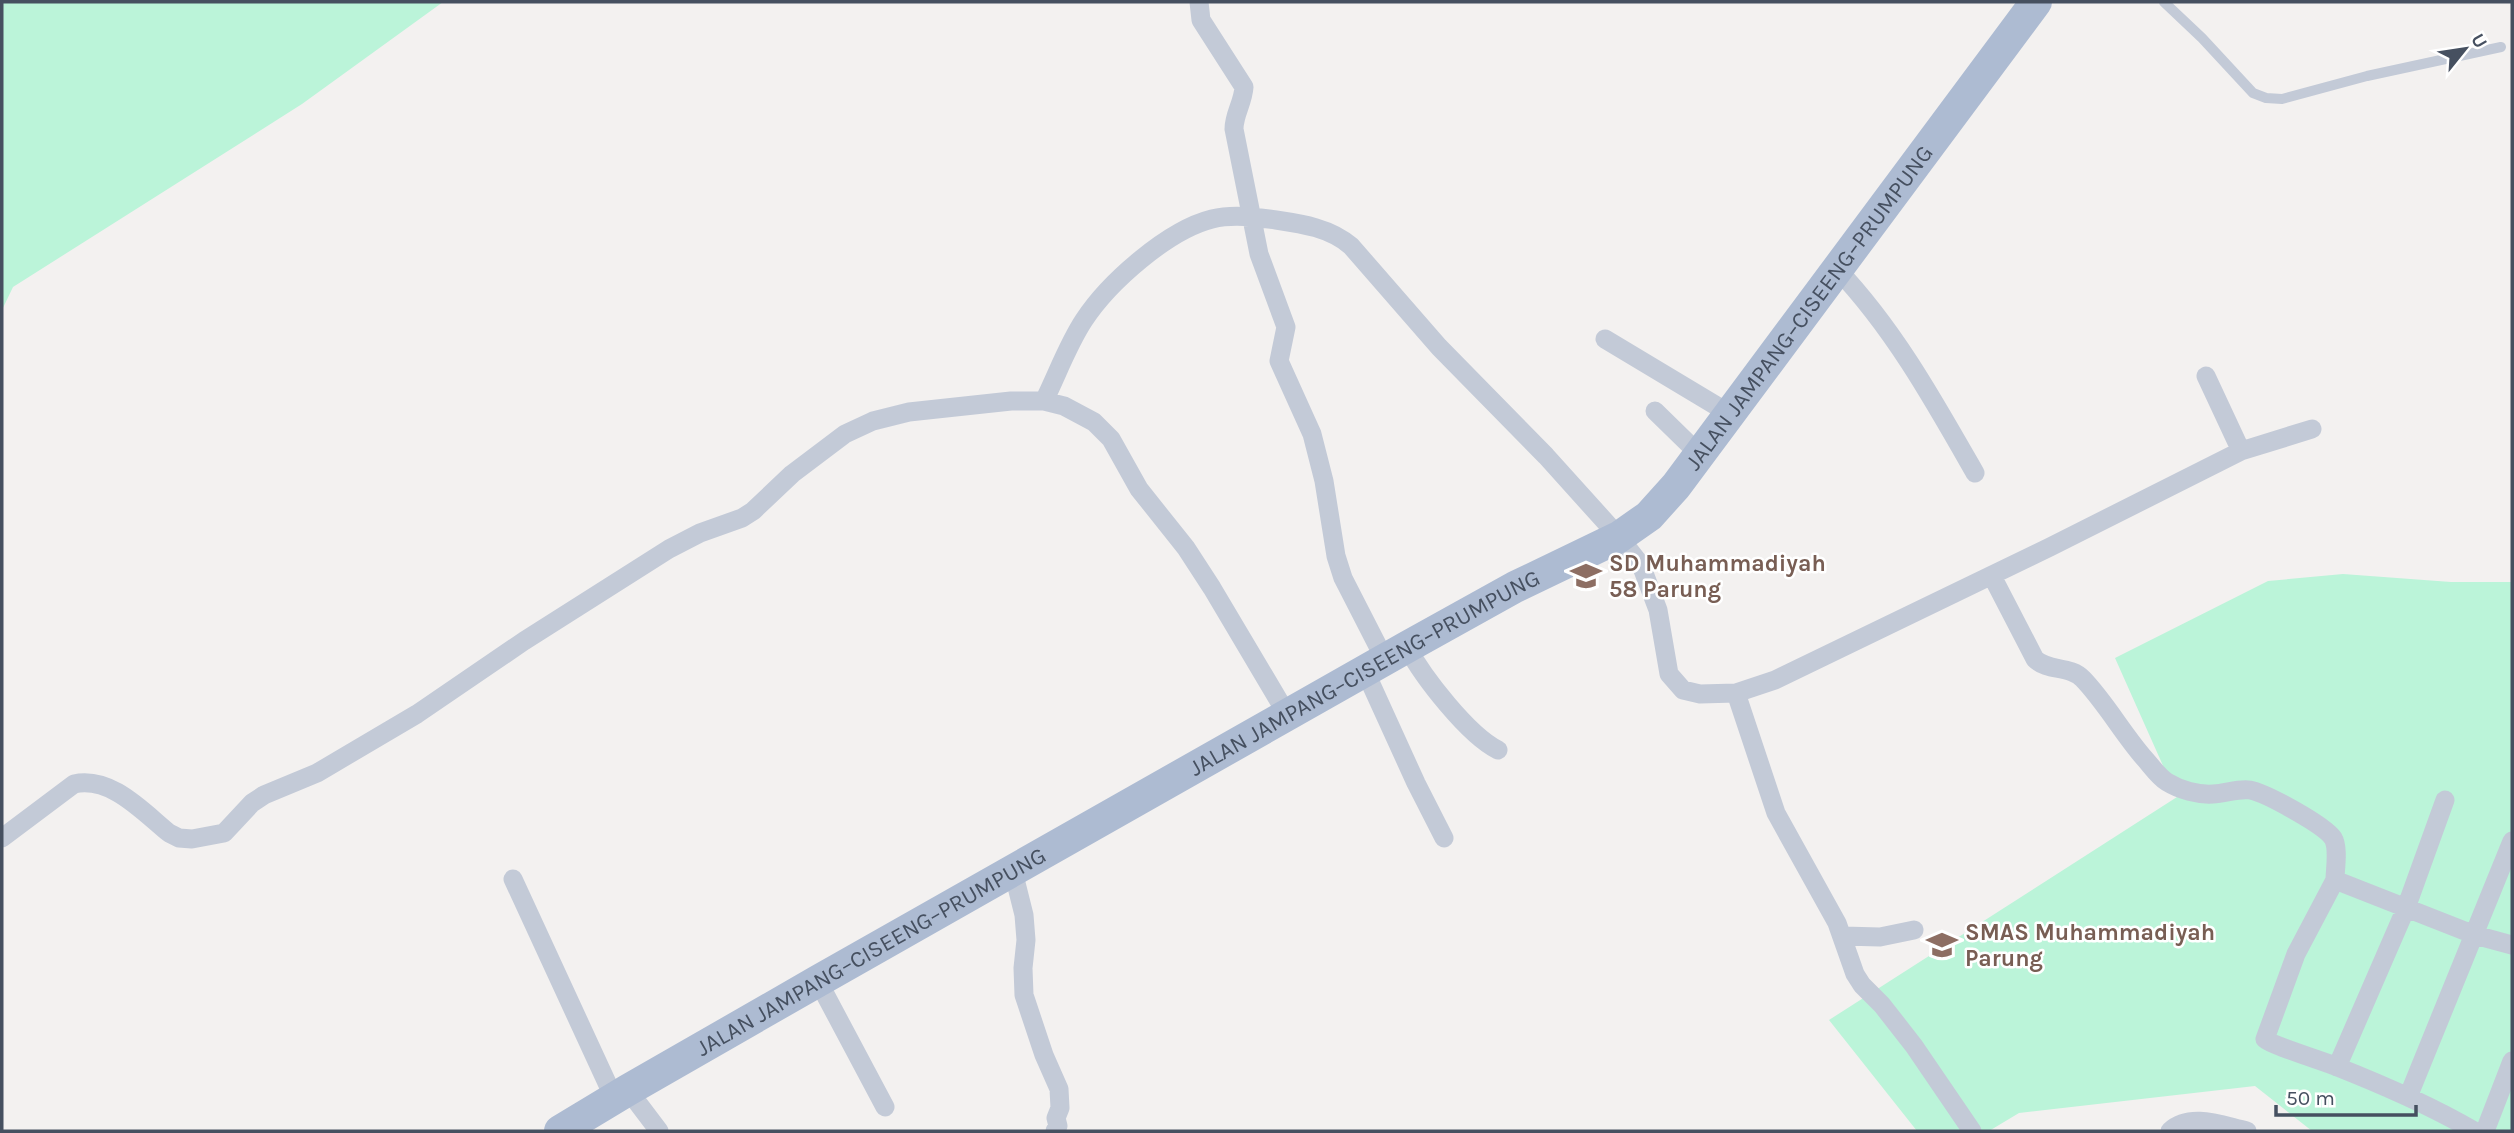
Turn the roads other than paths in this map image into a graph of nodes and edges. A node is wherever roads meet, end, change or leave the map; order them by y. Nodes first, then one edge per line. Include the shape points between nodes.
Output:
1 (1199, 2) edge
2 (2036, 2) edge
3 (2164, 2) edge
4 (2501, 47) dead end
5 (1252, 216) junction
6 (1837, 269) junction
7 (1605, 339) dead end
8 (2206, 376) dead end
9 (1044, 401) junction
10 (1655, 411) dead end
11 (1730, 414) junction
12 (2312, 429) dead end
13 (2241, 451) junction
14 (1699, 454) junction
15 (1975, 472) dead end
16 (1619, 537) junction
17 (1992, 576) junction
18 (1386, 659) junction
19 (1736, 693) junction
20 (1288, 716) junction
21 (1499, 750) dead end
22 (2445, 800) dead end
23 (2, 838) edge
24 (1444, 838) dead end
25 (2512, 841) edge
26 (1013, 871) junction
27 (513, 879) dead end
28 (2335, 880) junction
29 (2406, 908) junction
30 (1914, 930) dead end
31 (2475, 935) junction
32 (1843, 936) junction
33 (2512, 945) edge
34 (818, 981) junction
35 (2512, 1061) edge
36 (2337, 1067) junction
37 (621, 1094) junction
38 (2408, 1097) junction
39 (886, 1107) dead end
40 (2216, 1128) edge
41 (1058, 1130) edge
42 (560, 1131) edge
43 (659, 1131) edge
44 (1972, 1131) edge
45 (2170, 1131) edge
46 (2247, 1131) edge
47 (2474, 1131) edge
48 (2485, 1131) edge

1 - 5 street via 1201,20 1244,87 1234,129
2 - 6 main road, JALAN JAMPANG–CISEENG–PRUMPUNG
3 - 4 lane via 2246,87 2266,98 2282,99
5 - 9 street via 1195,225 1114,281 1083,321
5 - 16 street via 1308,225 1342,238
5 - 18 street via 1258,254 1286,327 1279,361 1312,434 1336,556
6 - 11 main road, JALAN JAMPANG–CISEENG–PRUMPUNG
6 - 15 street via 1888,330
7 - 11 street
8 - 13 street
9 - 20 street via 1094,422 1111,439 1139,489 1212,588
9 - 23 street via 909,412 845,434 753,511 669,549 417,714 317,773 264,795 224,833 179,838 115,790 83,782
10 - 14 street
11 - 14 main road, JALAN JAMPANG–CISEENG–PRUMPUNG
12 - 13 street
13 - 17 street
14 - 16 main road, JALAN JAMPANG–CISEENG–PRUMPUNG via 1649,516
16 - 18 main road, JALAN JAMPANG–CISEENG–PRUMPUNG via 1515,587
16 - 19 street via 1647,577 1669,674 1683,690
17 - 19 street via 1787,674
17 - 28 street via 2035,659 2083,679 2164,780 2200,793 2249,790 2289,808 2332,837
18 - 20 main road, JALAN JAMPANG–CISEENG–PRUMPUNG
18 - 21 street via 1433,686 1471,729
18 - 24 street via 1416,783
19 - 32 street via 1776,813
20 - 26 main road, JALAN JAMPANG–CISEENG–PRUMPUNG
22 - 29 street
25 - 31 street
26 - 34 main road, JALAN JAMPANG–CISEENG–PRUMPUNG
26 - 41 street via 1024,915 1024,995 1059,1089
27 - 37 street
28 - 29 street
28 - 36 street via 2296,954 2264,1037 2268,1043
29 - 31 street
29 - 36 street
30 - 32 street via 1880,937
31 - 33 street
31 - 38 street
32 - 44 street via 1862,985 1914,1046
34 - 37 main road, JALAN JAMPANG–CISEENG–PRUMPUNG
34 - 39 street
35 - 48 street
36 - 38 street
37 - 42 main road, JALAN JAMPANG–CISEENG–PRUMPUNG
37 - 43 street
38 - 47 street
40 - 45 street via 2191,1121
40 - 46 street

